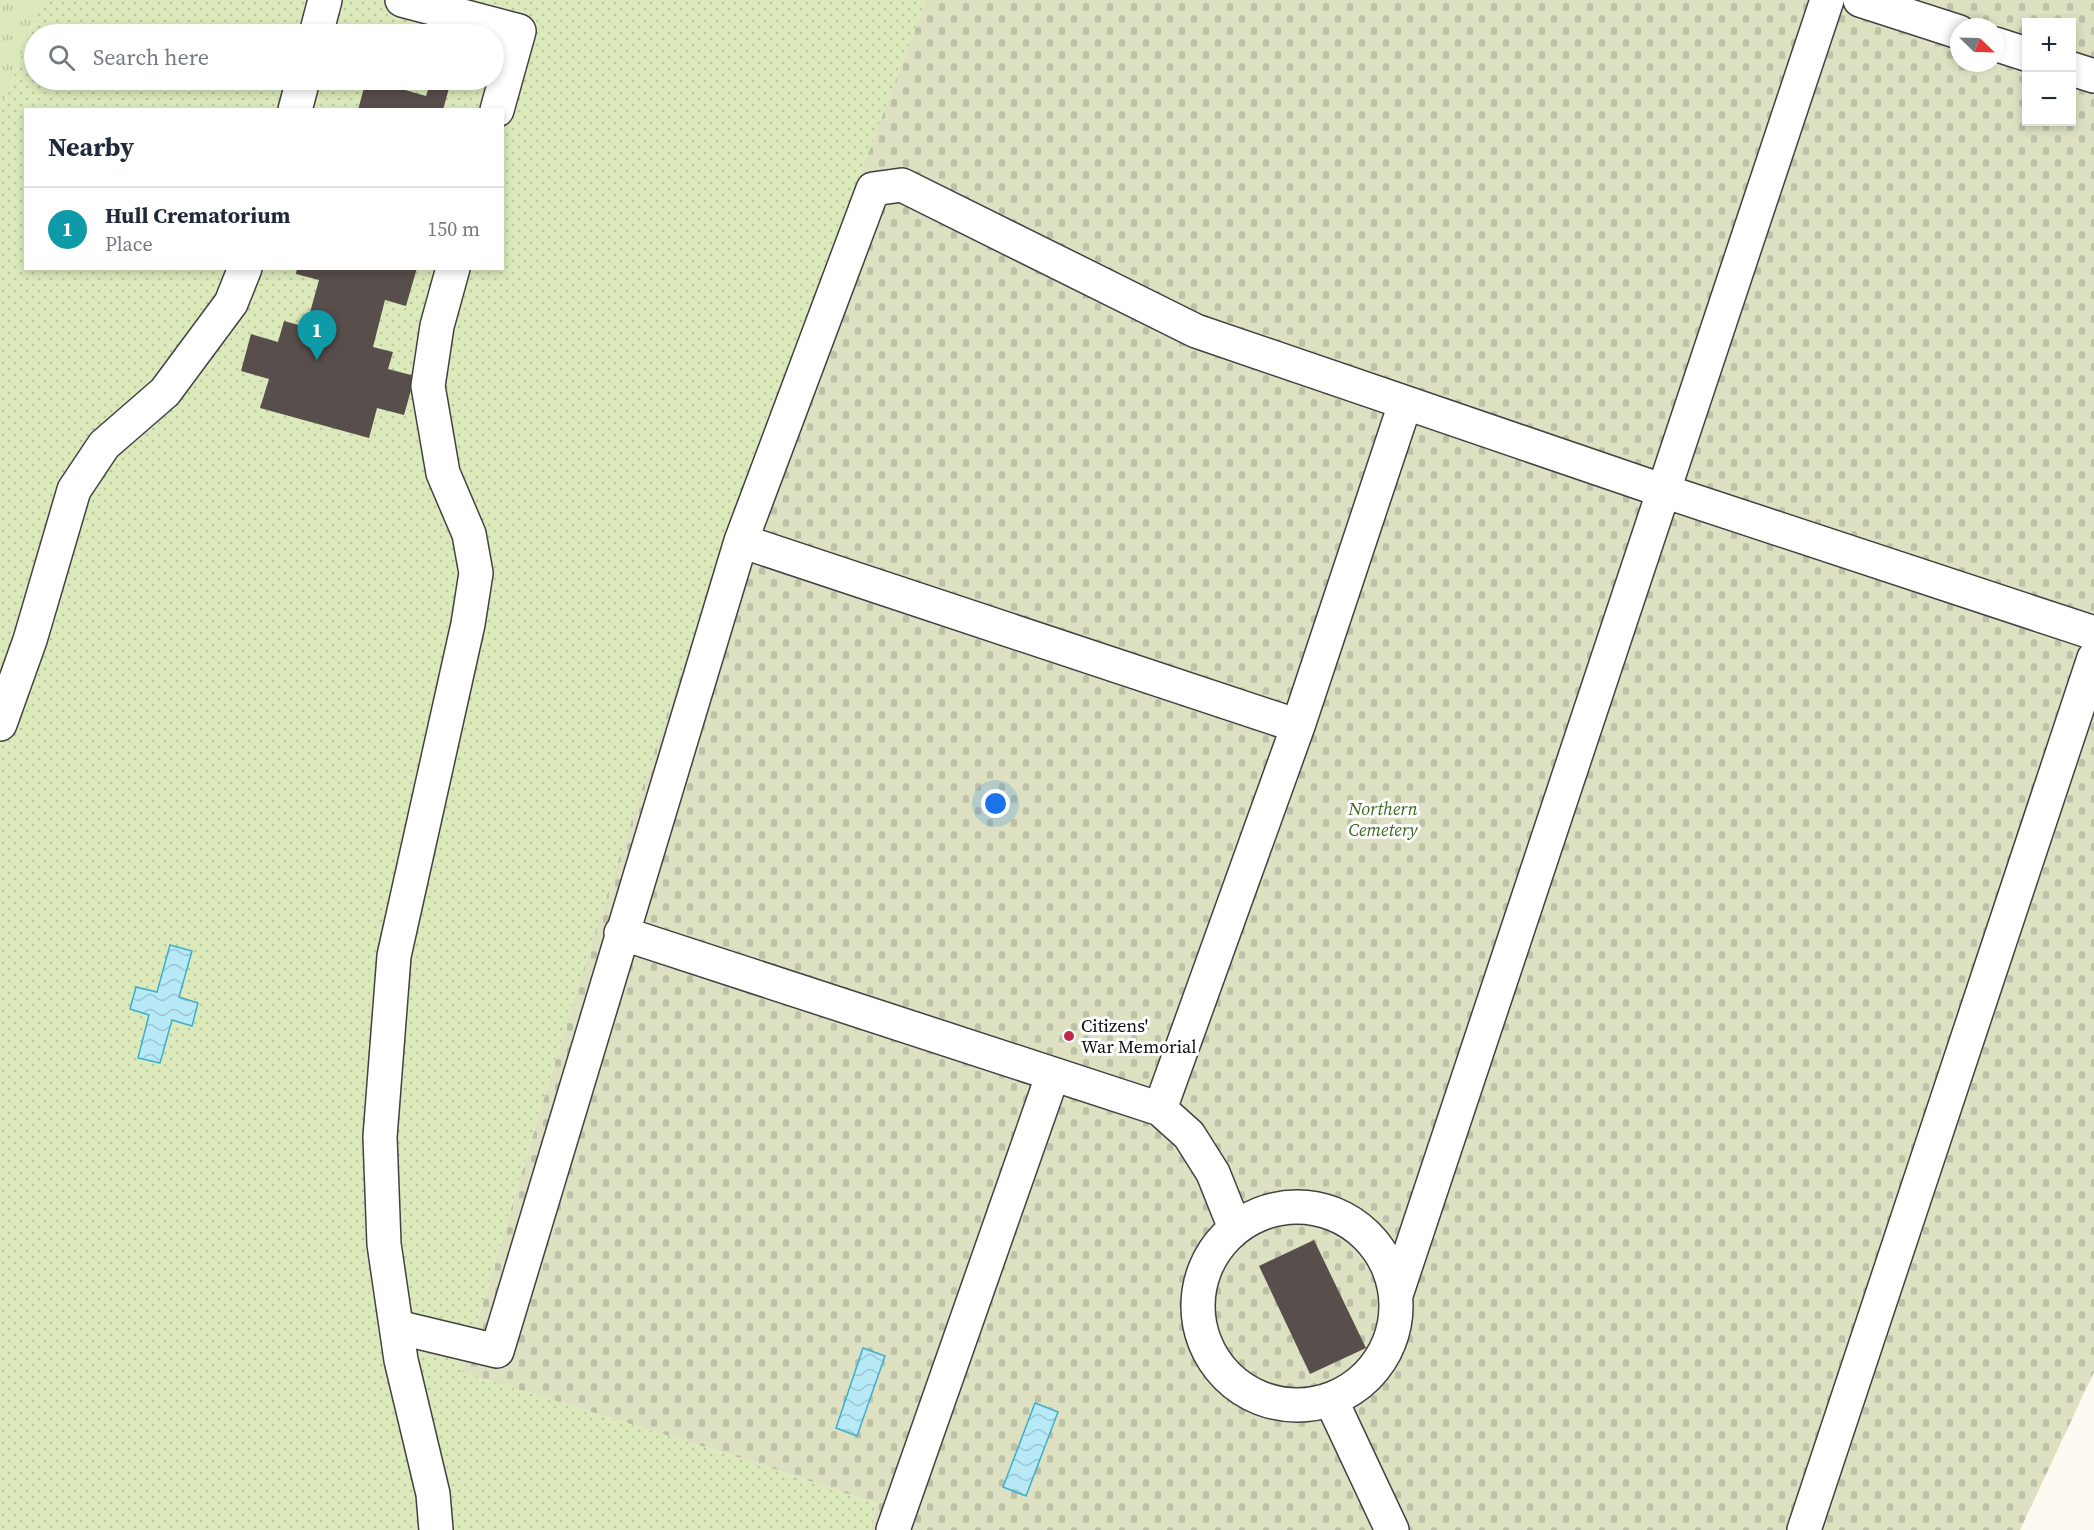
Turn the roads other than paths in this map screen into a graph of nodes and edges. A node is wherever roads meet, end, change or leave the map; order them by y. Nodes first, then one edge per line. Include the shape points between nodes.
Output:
1 (326, 0) edge
2 (402, 0) edge
3 (1827, 0) edge
4 (1860, 0) edge
5 (319, 24) edge
6 (493, 24) edge
7 (504, 27) edge
8 (1950, 29) edge
9 (2004, 47) edge
10 (2022, 53) edge
11 (2076, 70) edge
12 (2094, 76) edge
13 (504, 85) edge
14 (300, 90) edge
15 (503, 90) edge
16 (296, 108) edge
17 (498, 108) edge
18 (244, 270) edge
19 (452, 270) edge
20 (1405, 404) junction
21 (1664, 491) junction
22 (741, 541) junction
23 (2094, 633) edge
24 (2094, 658) edge
25 (0, 724) edge
26 (1298, 726) junction
27 (621, 933) junction
28 (1053, 1074) junction
29 (1160, 1109) junction
30 (1234, 1228) junction
31 (1397, 1292) junction
32 (397, 1327) junction
33 (1331, 1400) junction
34 (436, 1530) edge
35 (892, 1530) edge
36 (1392, 1530) edge
37 (1804, 1530) edge

1 - 5 lane
2 - 6 lane
3 - 21 lane
4 - 8 lane
7 - 13 lane via 519,31
9 - 10 lane
11 - 12 lane
14 - 16 lane
15 - 17 lane
18 - 25 lane via 231,303 165,392 104,445 74,490 30,640
19 - 32 lane via 437,326 428,386 443,473 469,534 476,573 394,956 380,1137 384,1245
20 - 21 lane
20 - 22 lane via 1196,331 902,185 873,189
20 - 26 lane
21 - 23 lane
21 - 31 lane
22 - 26 lane
22 - 27 lane
24 - 37 lane
26 - 29 lane
27 - 28 lane
27 - 32 lane via 497,1351
28 - 29 lane
28 - 35 lane
29 - 30 lane via 1189,1135 1213,1173
30 - 31 lane via 1272,1209 1322,1209 1359,1227 1387,1260
30 - 33 lane via 1205,1269 1197,1301 1203,1337 1223,1373 1258,1398 1296,1406
31 - 33 lane via 1387,1351 1365,1380
32 - 34 lane via 401,1360 433,1494
33 - 36 lane

